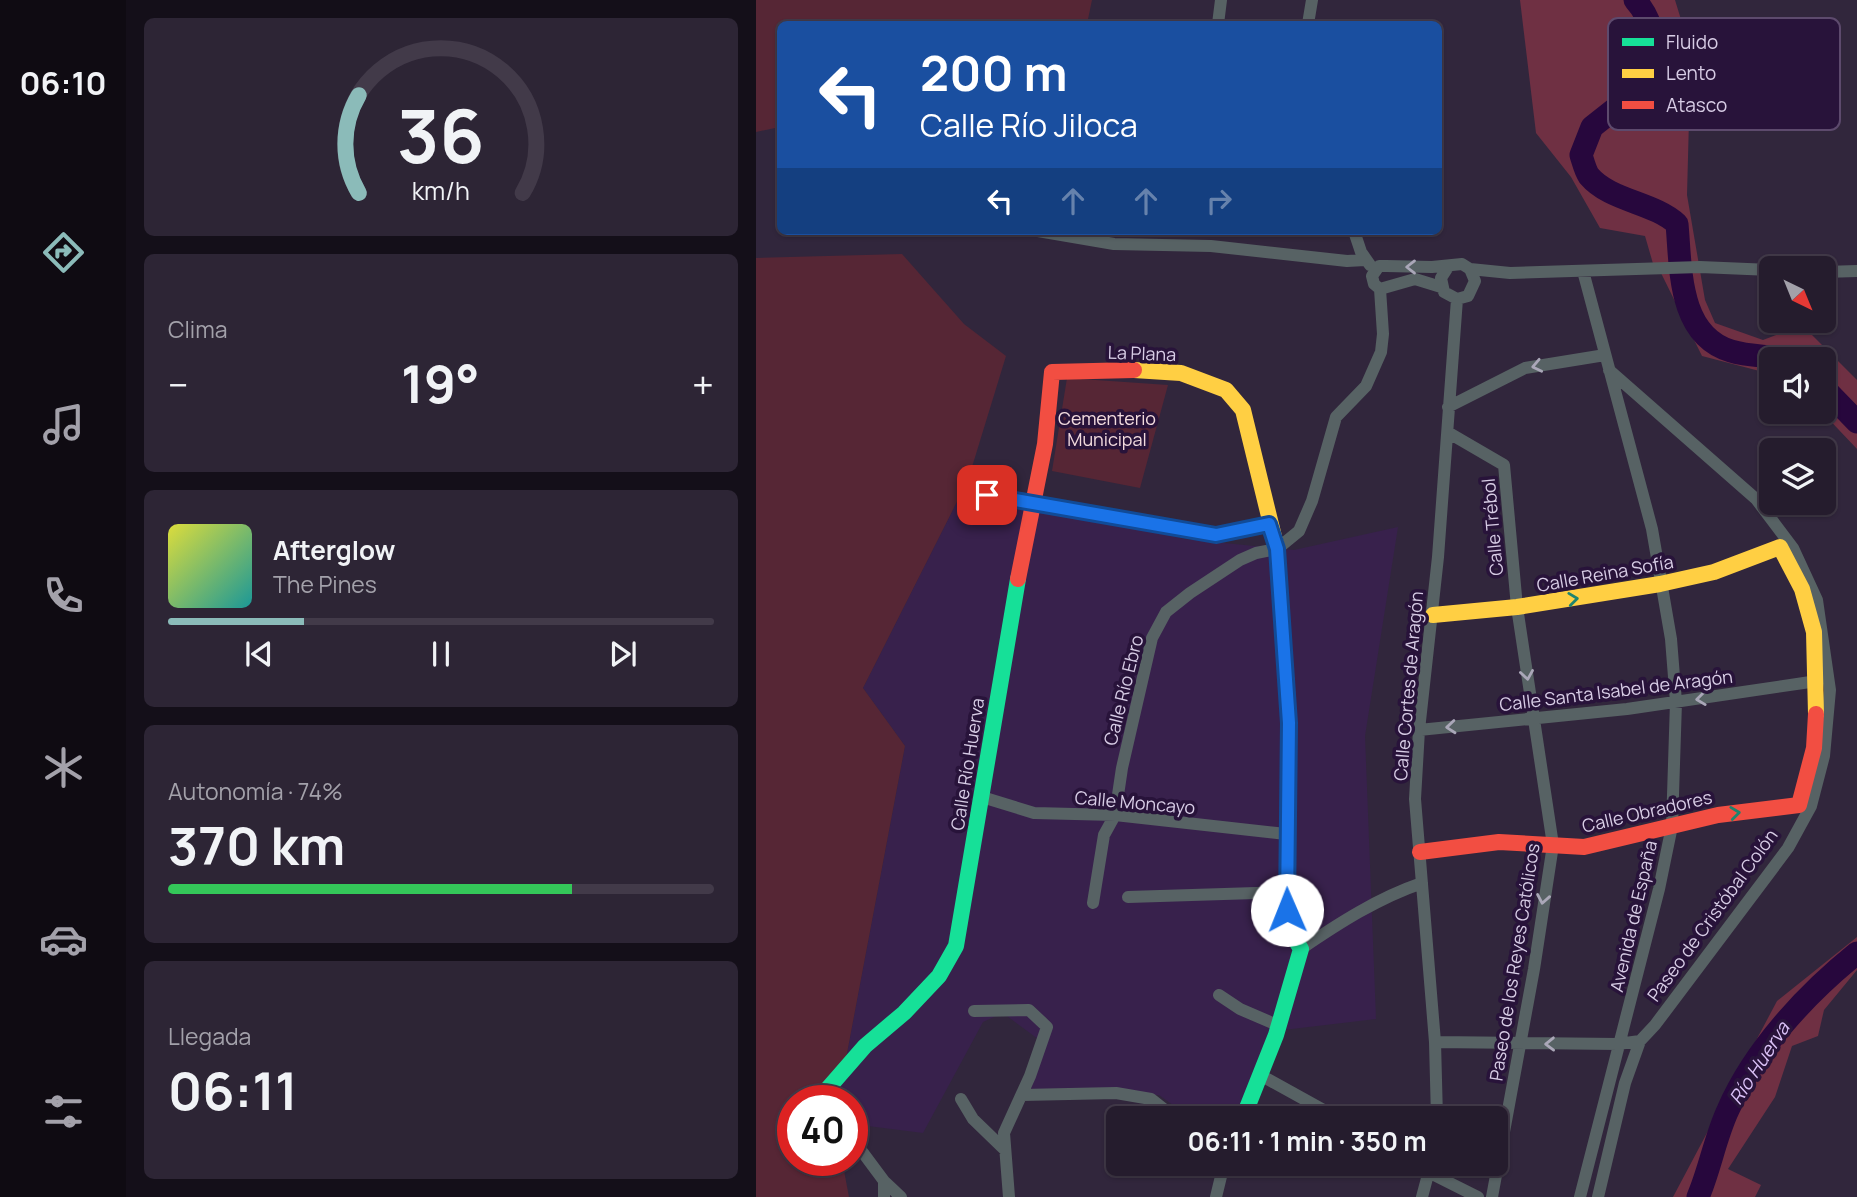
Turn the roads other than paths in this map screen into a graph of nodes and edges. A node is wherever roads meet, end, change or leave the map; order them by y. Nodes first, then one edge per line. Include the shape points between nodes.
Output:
1 (1221, 0) edge
2 (1312, 0) edge
3 (1218, 21) edge
4 (1308, 21) edge
5 (1061, 235) edge
6 (1210, 235) edge
7 (1356, 235) edge
8 (1211, 246) junction
9 (1365, 260) junction
10 (1448, 267) junction
11 (1470, 269) junction
12 (1759, 269) edge
13 (1375, 270) junction
14 (1583, 271) junction
15 (1857, 271) edge
16 (1836, 272) edge
17 (1510, 273) junction
18 (1441, 287) junction
19 (1474, 288) junction
20 (1380, 289) junction
21 (1457, 299) junction
22 (1605, 355) junction
23 (1609, 370) junction
24 (1052, 372) joint
25 (1447, 407) junction
26 (1448, 433) junction
27 (987, 495) dead end
28 (1031, 505) junction
29 (1269, 524) junction
30 (1277, 549) junction
31 (1660, 584) junction
32 (1517, 607) junction
33 (1433, 615) junction
34 (1817, 681) junction
35 (1676, 702) junction
36 (1534, 716) junction
37 (1419, 730) junction
38 (982, 797) junction
39 (1115, 815) junction
40 (1671, 825) junction
41 (1286, 834) junction
42 (1553, 845) junction
43 (1420, 852) junction
44 (1422, 883) junction
45 (1287, 892) junction
46 (1128, 897) dead end
47 (1093, 903) dead end
48 (1301, 949) junction
49 (1219, 995) dead end
50 (974, 1011) dead end
51 (1277, 1025) junction
52 (1640, 1041) junction
53 (1435, 1042) junction
54 (1618, 1044) junction
55 (1521, 1045) junction
56 (1262, 1076) junction
57 (830, 1085) edge
58 (1022, 1095) junction
59 (961, 1099) dead end
60 (1160, 1106) edge
61 (1248, 1106) edge
62 (1316, 1106) edge
63 (1437, 1106) edge
64 (1005, 1150) junction
65 (868, 1160) edge
66 (1221, 1176) edge
67 (1425, 1176) edge
68 (1443, 1176) edge
69 (884, 1181) junction
70 (884, 1197) edge
71 (901, 1197) edge
72 (1009, 1197) edge
73 (1216, 1197) edge
74 (1422, 1197) edge
75 (1478, 1197) edge
76 (1492, 1197) edge
77 (1580, 1197) edge
78 (1598, 1197) edge

1 - 3 street
2 - 4 street
5 - 8 street via 1114,244
6 - 8 street
7 - 9 street
8 - 9 street
9 - 13 street
10 - 11 street via 1462,264
10 -> 13 street via 1386,266
10 - 18 street via 1442,273
11 - 17 street
11 - 19 street
12 - 14 street
13 - 20 street via 1372,280
14 - 17 street
14 - 22 street, Avenida de España
15 - 16 street
17 - 19 street
18 - 20 street via 1415,279
18 - 21 street via 1447,296
19 - 21 street
20 - 30 street via 1383,343 1372,376 1336,417 1299,531
21 - 25 street, Calle Cortes de Aragón
22 - 23 street, Avenida de España
22 -> 25 street via 1525,368
23 - 31 street, Avenida de España via 1652,529
23 - 52 street, Paseo de Cristóbal Colón via 1756,499 1793,548 1817,600 1830,690 1824,756 1811,806 1788,848
24 - 28 street, Calle Río Huerva via 1045,444
24 - 29 street, La Plana via 1123,369 1181,373 1226,390 1243,410
25 - 26 street, Calle Cortes de Aragón
26 - 32 street, Calle Trébol via 1504,465
26 - 33 street, Calle Cortes de Aragón
27 - 28 street
28 - 29 street via 1216,535
28 - 38 street, Calle Río Huerva
29 - 30 street, La Plana
30 - 39 street, Calle Río Ebro via 1240,560 1166,612 1152,638
30 - 41 street, La Plana via 1289,723
32 -> 31 street, Calle Reina Sofía
31 - 34 street, Calle Reina Sofía via 1714,572 1780,547 1802,589 1814,632
31 - 35 street, Avenida de España via 1671,639
32 - 33 street, Calle Reina Sofía
32 -> 36 street, Paseo de los Reyes Católicos
33 - 37 street, Calle Cortes de Aragón
34 -> 35 street, Calle Santa Isabel de Aragón
40 -> 34 street, Calle Obradores via 1799,805 1814,748
35 - 36 street, Calle Santa Isabel de Aragón
35 - 40 street, Avenida de España
36 -> 37 street, Calle Santa Isabel de Aragón
36 - 42 street, Paseo de los Reyes Católicos
37 - 43 street, Calle Cortes de Aragón via 1415,799
38 - 39 street, Calle Moncayo via 1034,813
38 - 57 street, Calle Río Huerva via 956,946 939,976
39 - 41 street, Calle Moncayo
39 - 47 street, Calle Río Ebro via 1104,835
40 - 42 street, Calle Obradores via 1584,847
40 - 54 street, Avenida de España
41 - 45 street, La Plana
42 - 43 street, Calle Obradores via 1499,842
42 -> 55 street, Paseo de los Reyes Católicos
43 - 44 street, Calle Cortes de Aragón
44 - 48 street via 1396,892
44 - 53 street, Calle Cortes de Aragón
45 - 46 street
45 - 48 street, La Plana via 1288,928
48 - 51 street
49 - 51 street
50 - 58 street via 1029,1010 1046,1027
51 - 56 street
52 - 54 street
52 - 78 street via 1625,1083
53 - 55 street
53 - 63 street, Calle Cortes de Aragón
54 -> 55 street
54 - 77 street, Avenida de España
55 - 76 street, Paseo de los Reyes Católicos
56 - 61 street
56 - 62 street
58 - 60 street via 1116,1093 1151,1099
58 - 64 street via 1004,1133
59 - 64 street via 973,1119
64 - 72 street
65 - 69 street
66 - 73 street
67 - 74 street
68 - 75 street
69 - 70 street
69 - 71 street

